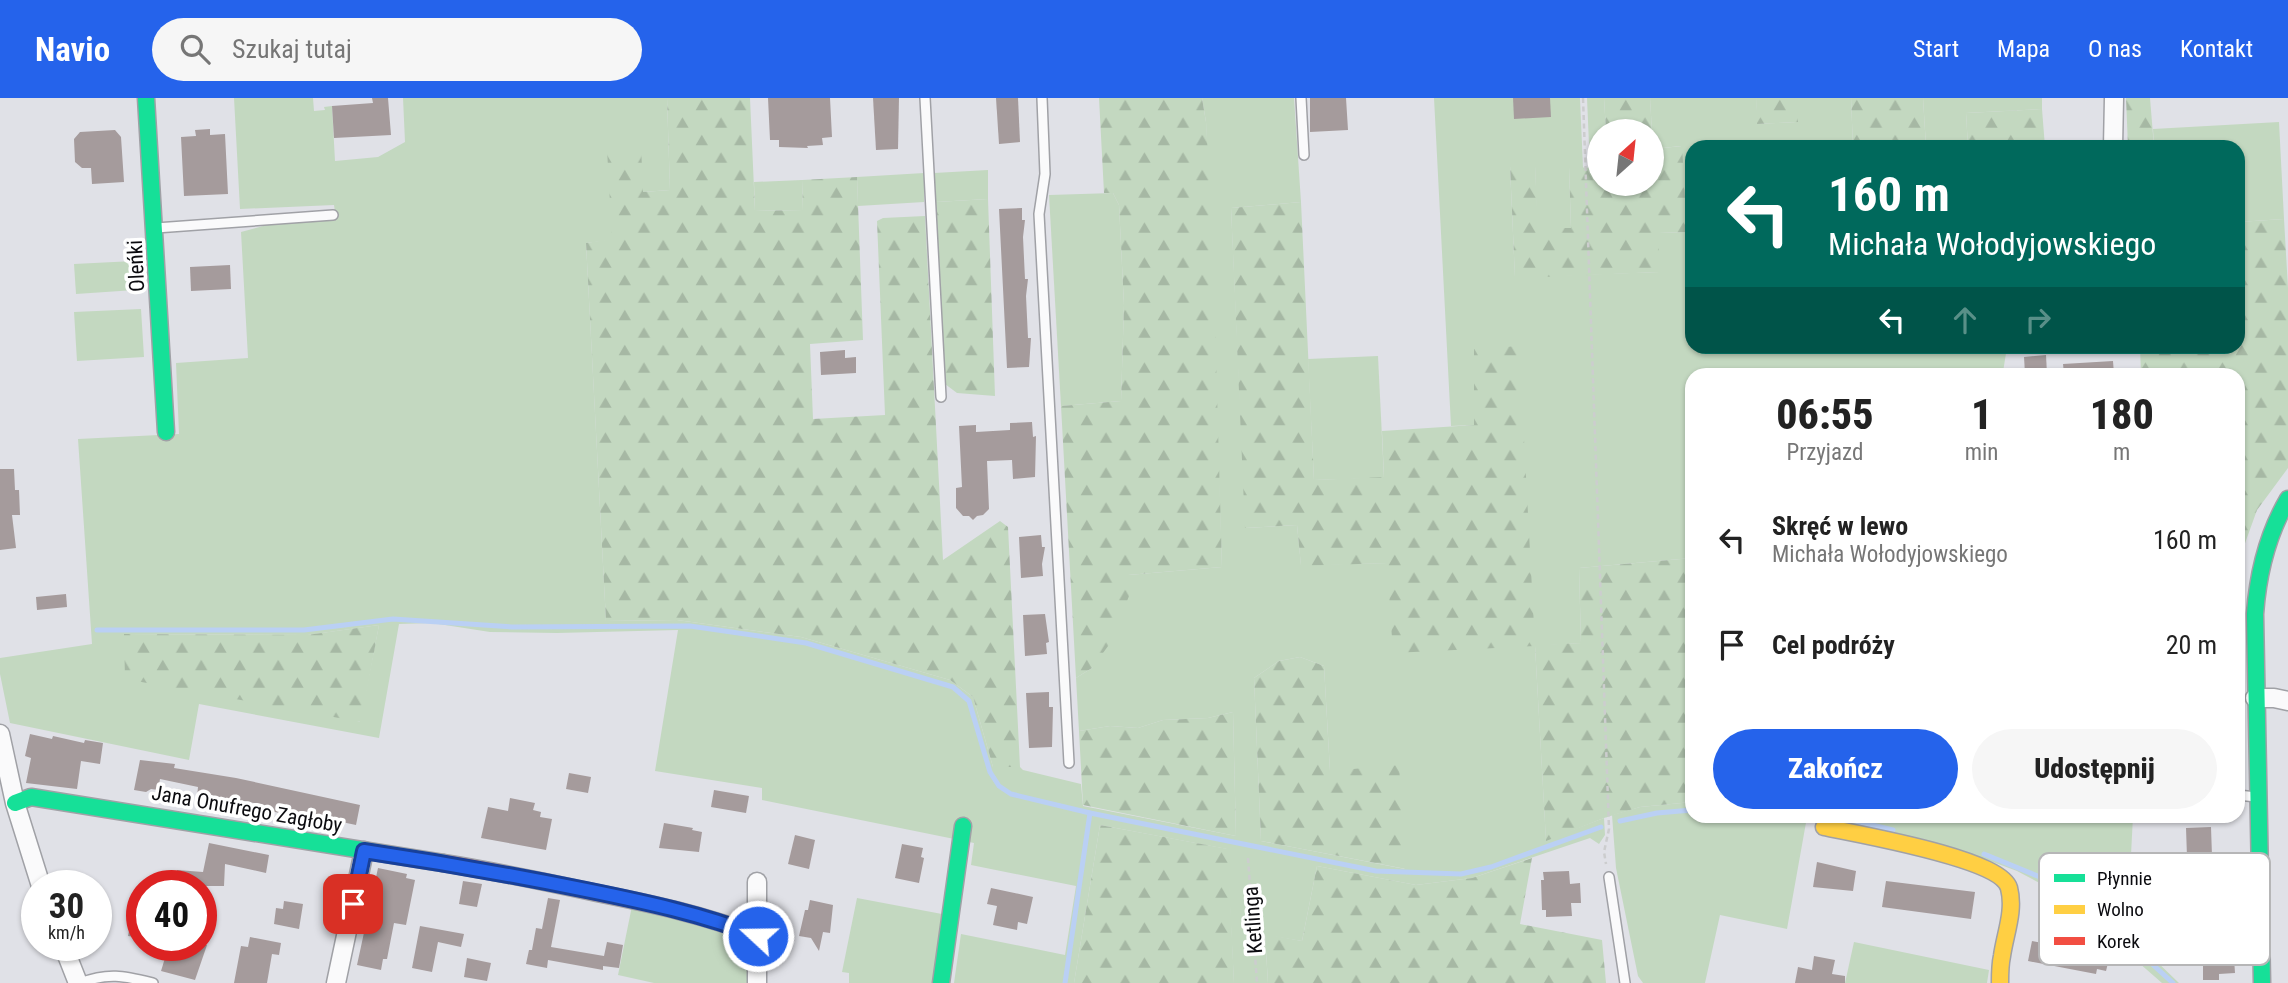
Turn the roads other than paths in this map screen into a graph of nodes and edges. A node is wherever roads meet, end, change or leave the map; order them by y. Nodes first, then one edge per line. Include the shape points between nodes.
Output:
1 (146, 98) edge
2 (925, 98) edge
3 (1042, 98) edge
4 (1301, 98) edge
5 (2114, 98) edge
6 (2113, 140) edge
7 (1304, 155) dead end
8 (333, 215) dead end
9 (155, 228) junction
10 (941, 397) dead end
11 (166, 432) dead end
12 (2288, 499) edge
13 (2255, 698) junction
14 (2288, 701) edge
15 (0, 734) edge
16 (1069, 763) dead end
17 (2245, 796) edge
18 (2258, 797) junction
19 (15, 803) junction
20 (963, 827) dead end
21 (1824, 828) dead end
22 (364, 851) junction
23 (2259, 853) edge
24 (36, 870) edge
25 (1609, 877) road end
26 (757, 882) dead end
27 (758, 936) junction
28 (70, 961) edge
29 (2262, 965) edge
30 (79, 983) edge
31 (153, 983) edge
32 (336, 983) edge
33 (757, 983) edge
34 (942, 983) edge
35 (1625, 983) edge
36 (2000, 983) edge
37 (2262, 983) edge

1 - 9 street, Oleńki
2 - 10 lane
3 - 16 lane via 1045,174 1039,214
4 - 7 lane
5 - 6 street
8 - 9 lane
9 - 11 street, Oleńki
12 - 13 street via 2268,539 2256,586
13 - 14 street
13 - 18 street
15 - 19 street
17 - 18 lane
18 - 23 street
19 - 22 street, Jana Onufrego Zagłoby via 32,797
19 - 24 street
20 - 34 street
21 - 36 street via 1956,857 2003,878 2012,905
22 - 27 street, Jana Onufrego Zagłoby via 494,871 633,900 720,921
22 - 32 street
25 - 35 lane
26 - 27 street
27 - 33 street
28 - 30 street
29 - 37 street
30 - 31 lane via 117,974

